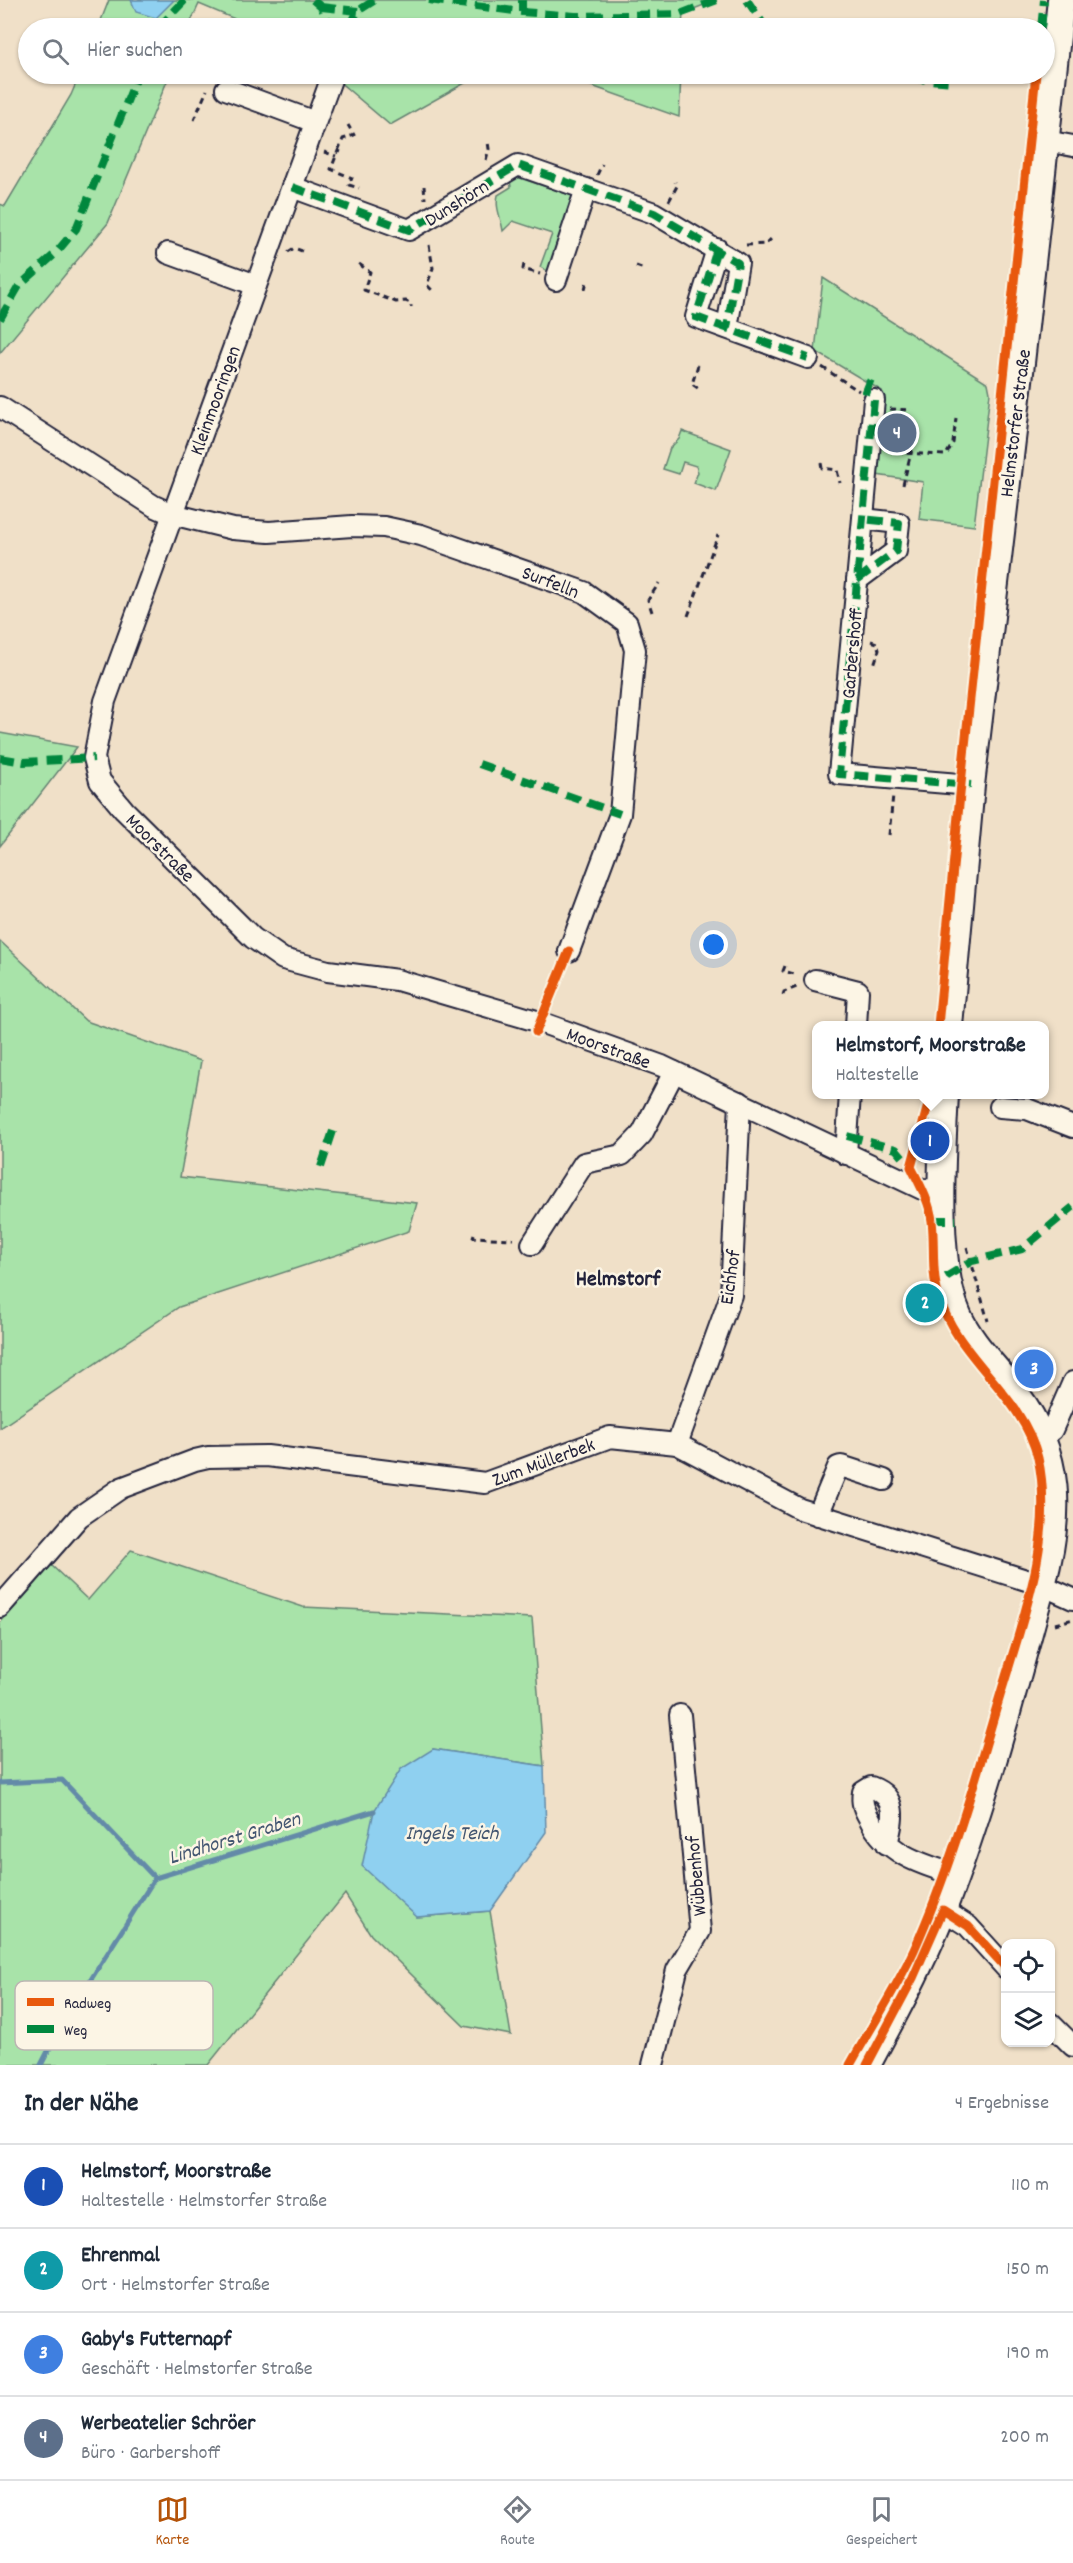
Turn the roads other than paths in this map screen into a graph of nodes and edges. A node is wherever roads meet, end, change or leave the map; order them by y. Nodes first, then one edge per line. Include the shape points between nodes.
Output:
1 (1061, 0) edge
2 (1055, 56) edge
3 (329, 84) edge
4 (1052, 84) edge
5 (217, 89) road end
6 (315, 122) junction
7 (1046, 141) junction
8 (1073, 146) edge
9 (292, 187) junction
10 (586, 189) junction
11 (717, 249) junction
12 (168, 253) dead end
13 (556, 280) dead end
14 (255, 285) junction
15 (727, 328) junction
16 (808, 358) road end
17 (0, 407) edge
18 (880, 407) road end
19 (172, 514) junction
20 (862, 519) junction
21 (857, 580) junction
22 (971, 785) junction
23 (569, 951) dead end
24 (814, 980) dead end
25 (856, 1021) edge
26 (950, 1021) edge
27 (674, 1072) junction
28 (850, 1099) edge
29 (945, 1099) edge
30 (740, 1102) junction
31 (1000, 1107) dead end
32 (1073, 1127) edge
33 (846, 1154) junction
34 (942, 1190) junction
35 (523, 1241) road end
36 (1073, 1382) edge
37 (1042, 1435) junction
38 (677, 1444) junction
39 (884, 1480) dead end
40 (818, 1515) junction
41 (1042, 1585) junction
42 (1073, 1599) edge
43 (0, 1607) edge
44 (680, 1715) dead end
45 (887, 1844) dead end
46 (956, 1875) junction
47 (943, 1910) junction
48 (1001, 1963) edge
49 (1055, 2029) edge
50 (1073, 2046) edge
51 (653, 2065) edge
52 (867, 2065) edge

1 - 2 main road, Helmstorfer Straße
3 - 6 street, Kleinmooringen
4 - 7 main road, Helmstorfer Straße
5 - 6 street
6 - 9 street, Kleinmooringen
7 - 8 street
7 - 22 main road, Helmstorfer Straße
9 - 10 street, Dunshörn via 409,230 518,165
9 - 14 street, Kleinmooringen
10 - 11 street, Dunshörn via 654,213
10 - 13 street
11 - 15 street, Dunshörn via 738,263
11 - 15 street via 696,317
12 - 14 street
14 - 19 street, Kleinmooringen
15 - 16 street
17 - 19 street
18 - 20 street, Garbershoff
19 - 23 street, Surfelln via 232,529 269,532 352,526 404,531 584,592 627,623 635,650 620,814
19 - 27 street, Moorstraße via 105,701 94,758 100,781 124,810 253,938 283,959 328,971 397,980 540,1023
20 - 21 street, Garbershoff
20 - 21 street via 899,523 896,551
21 - 22 street, Garbershoff via 839,774
22 - 26 main road, Helmstorfer Straße
24 - 25 street via 858,991
27 - 30 street, Moorstraße
27 - 35 street, Moorstraße via 642,1134 622,1155 584,1163
28 - 33 street
29 - 34 main road
30 - 33 street, Moorstraße
30 - 38 street, Eichhof via 731,1295
31 - 32 street via 1027,1108
33 - 34 street, Moorstraße via 922,1189
34 - 37 main road via 946,1277 958,1316
36 - 37 street via 1052,1430
37 - 41 main road via 1054,1476 1055,1514
38 - 40 street, Zum Müllerbek
38 - 43 street, Zum Müllerbek via 610,1437 485,1483 267,1456 195,1460 121,1488 79,1517
39 - 40 street via 838,1467
40 - 41 street, Zum Müllerbek
41 - 42 street, Zum Müllerbek
41 - 46 main road
44 - 51 street, Wübbenhof via 700,1931 677,1970
45 - 46 street via 909,1859
46 - 47 main road
47 - 48 street via 968,1926
47 - 52 main road via 913,1978
49 - 50 street

